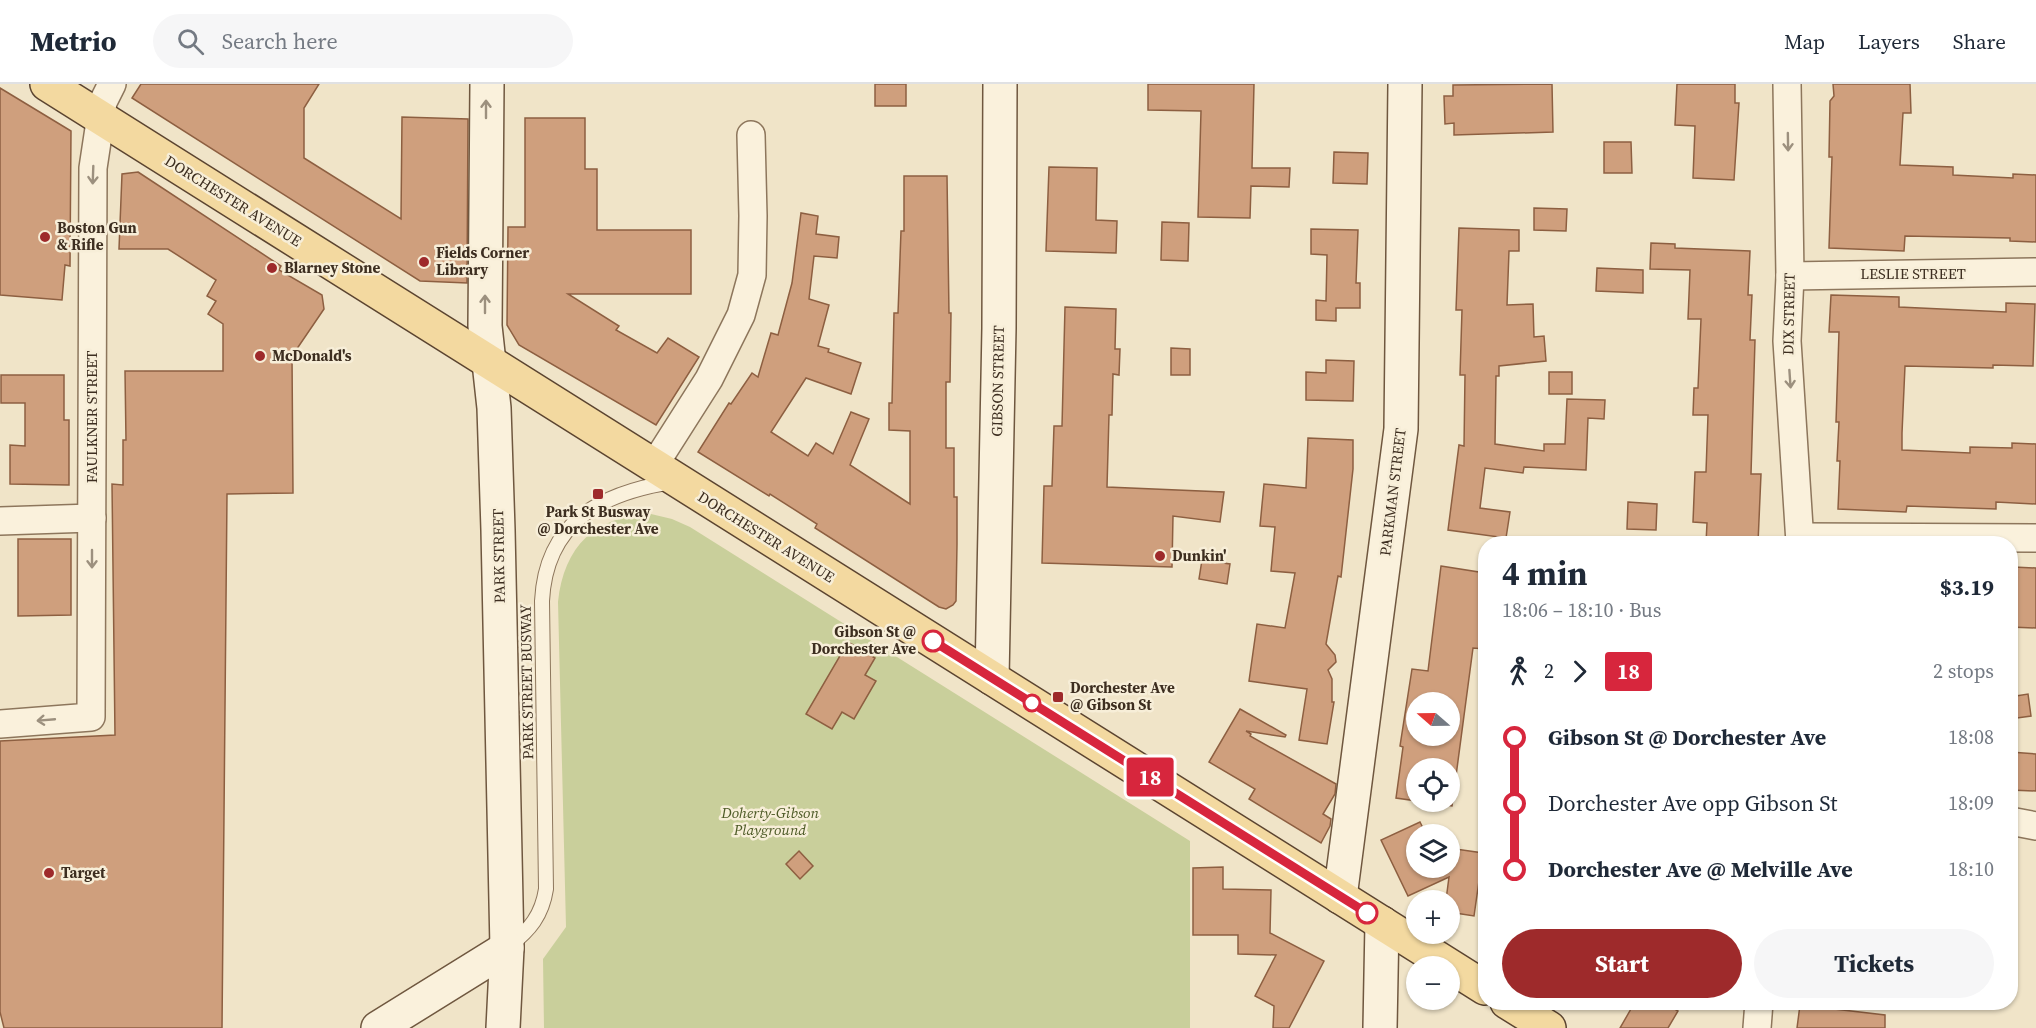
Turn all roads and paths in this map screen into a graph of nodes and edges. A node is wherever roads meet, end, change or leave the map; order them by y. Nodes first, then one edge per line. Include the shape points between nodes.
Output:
1 (47, 84) edge
2 (112, 84) edge
3 (487, 84) edge
4 (999, 84) edge
5 (1405, 84) edge
6 (1787, 84) edge
7 (100, 117) junction
8 (751, 135) dead end
9 (2036, 272) edge
10 (1790, 276) junction
11 (488, 362) junction
12 (665, 474) junction
13 (92, 518) junction
14 (0, 521) edge
15 (1800, 536) edge
16 (2018, 538) edge
17 (2036, 538) edge
18 (992, 678) junction
19 (0, 724) edge
20 (2018, 823) edge
21 (2036, 826) edge
22 (1340, 897) junction
23 (1382, 923) junction
24 (507, 948) junction
25 (1478, 984) edge
26 (1520, 1010) edge
27 (1759, 1010) edge
28 (378, 1028) edge
29 (503, 1028) edge
30 (1380, 1028) edge
31 (1549, 1028) edge
32 (1756, 1028) edge

1 - 7 main road, DORCHESTER AVENUE
2 - 7 street, FAULKNER STREET
11 -> 3 street, PARK STREET
4 - 18 street, GIBSON STREET
5 - 22 street, PARKMAN STREET via 1401,429
6 -> 10 street, DIX STREET
7 - 11 main road, DORCHESTER AVENUE
7 -> 13 street, FAULKNER STREET via 93,168
8 - 12 street via 752,275 741,315
9 - 10 street, LESLIE STREET
10 -> 15 street, DIX STREET via 1787,341
11 - 12 main road, DORCHESTER AVENUE
11 - 24 street, PARK STREET via 494,408 498,519
12 - 18 main road, DORCHESTER AVENUE
12 - 24 lane, PARK STREET BUSWAY via 597,505 568,529 548,561 542,601 546,888 534,923
13 - 14 street
13 -> 19 street, FAULKNER STREET via 92,717
16 - 17 street
18 - 22 main road, DORCHESTER AVENUE
20 - 21 street
22 - 23 main road, DORCHESTER AVENUE
23 - 25 main road, DORCHESTER AVENUE
23 - 30 street
24 - 28 street
24 - 29 street, PARK STREET
26 - 31 main road
27 - 32 street

